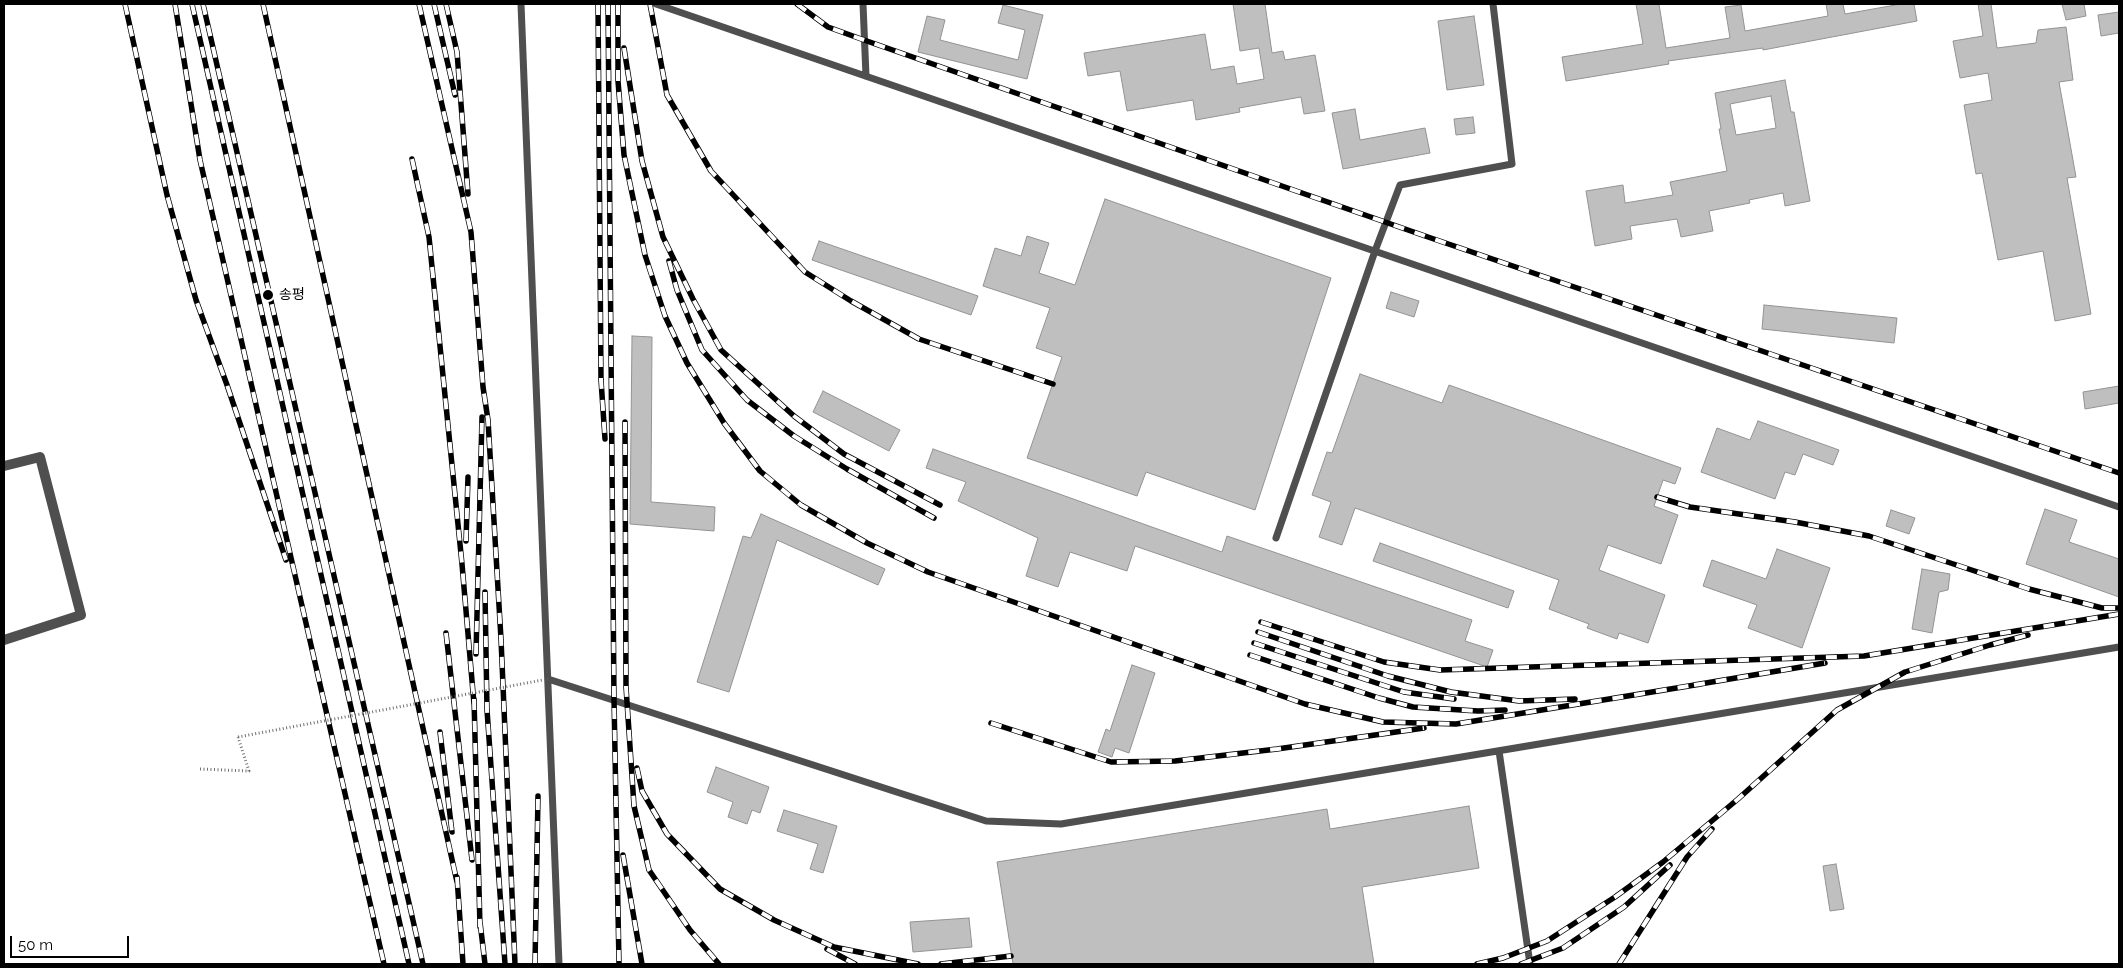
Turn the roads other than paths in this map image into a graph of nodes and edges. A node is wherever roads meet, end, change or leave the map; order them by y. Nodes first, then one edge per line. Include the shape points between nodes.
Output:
1 (521, 4) edge
2 (656, 4) edge
3 (863, 4) edge
4 (1493, 4) edge
5 (866, 76) junction
6 (1375, 251) junction
7 (4, 466) edge
8 (2119, 507) edge
9 (1276, 538) dead end
10 (4, 640) edge
11 (2119, 647) edge
12 (548, 679) junction
13 (1499, 751) junction
14 (559, 964) edge
15 (1530, 964) edge

1 - 12 lane
2 - 5 lane
3 - 5 lane
4 - 6 lane via 1512,164 1400,184
5 - 6 lane
6 - 8 lane
6 - 9 lane
7 - 10 street via 40,457 81,615
11 - 13 lane
12 - 13 lane via 986,821 1062,824
12 - 14 lane
13 - 15 lane

